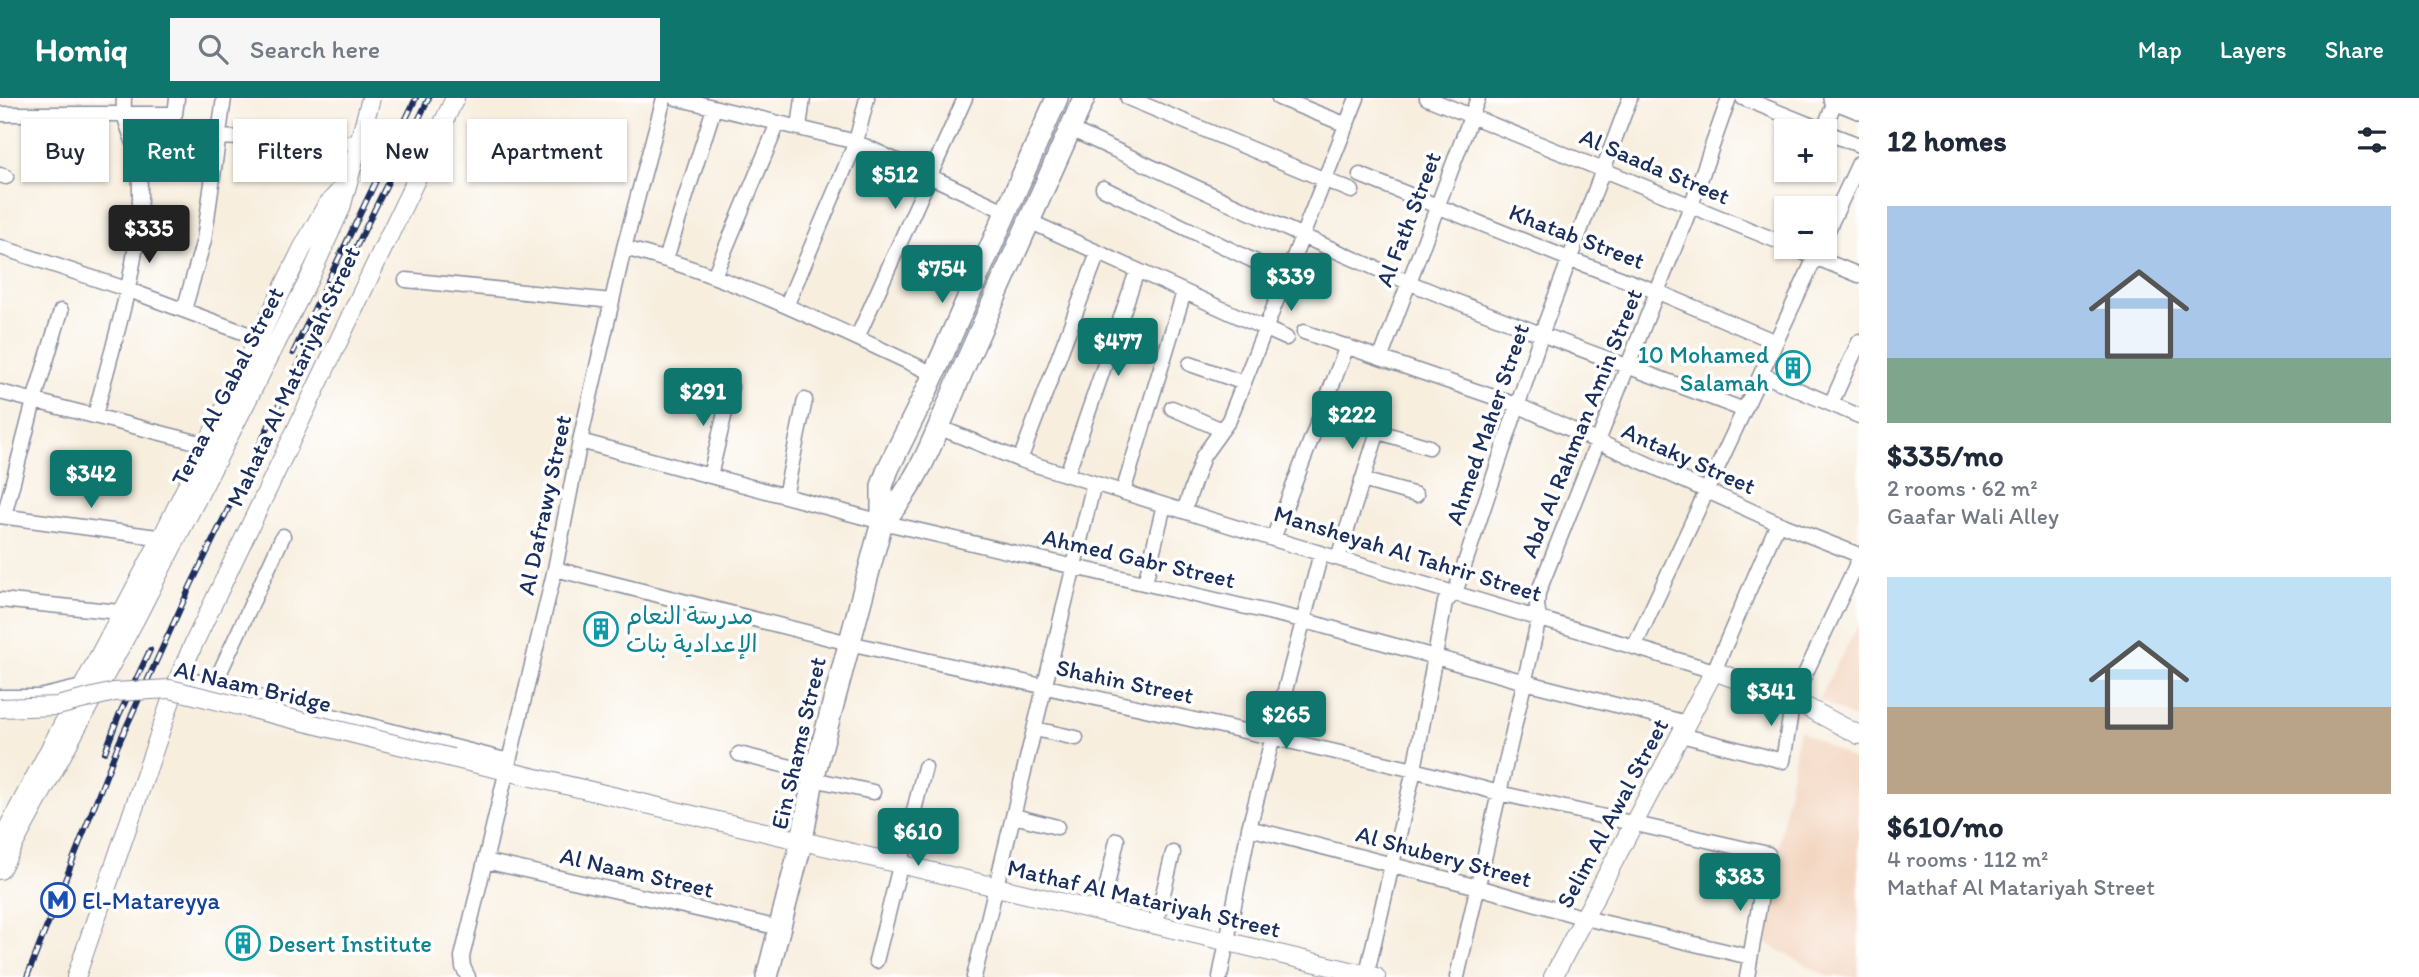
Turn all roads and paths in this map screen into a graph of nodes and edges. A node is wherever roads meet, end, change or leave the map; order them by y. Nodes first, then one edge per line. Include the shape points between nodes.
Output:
1 (124, 98) edge
2 (177, 98) edge
3 (224, 98) edge
4 (371, 98) edge
5 (455, 98) edge
6 (664, 98) edge
7 (676, 98) edge
8 (803, 98) edge
9 (867, 98) edge
10 (965, 98) edge
11 (1057, 98) edge
12 (1084, 98) edge
13 (1128, 98) edge
14 (1279, 98) edge
15 (1357, 98) edge
16 (1427, 98) edge
17 (1478, 98) edge
18 (1630, 98) edge
19 (1729, 98) edge
20 (1743, 98) edge
21 (1835, 98) edge
22 (732, 105) edge
23 (714, 107) junction
24 (1859, 108) edge
25 (0, 114) edge
26 (123, 114) junction
27 (1472, 115) junction
28 (1795, 119) edge
29 (1828, 119) edge
30 (778, 123) junction
31 (1347, 125) junction
32 (799, 128) junction
33 (1070, 129) junction
34 (219, 130) edge
35 (1837, 136) edge
36 (219, 137) edge
37 (856, 142) junction
38 (359, 143) junction
39 (1859, 145) edge
40 (1859, 163) edge
41 (1605, 170) junction
42 (930, 175) junction
43 (1360, 175) dead end
44 (1325, 180) junction
45 (212, 182) edge
46 (1103, 188) dead end
47 (1352, 191) dead end
48 (1438, 205) junction
49 (1691, 206) junction
50 (1837, 210) edge
51 (1007, 212) junction
52 (1029, 221) junction
53 (1302, 237) junction
54 (1774, 240) edge
55 (0, 247) edge
56 (624, 248) junction
57 (1098, 253) junction
58 (666, 259) junction
59 (1569, 259) junction
60 (1815, 259) edge
61 (1830, 259) edge
62 (1137, 271) junction
63 (1859, 275) edge
64 (714, 276) junction
65 (1287, 276) junction
66 (406, 280) dead end
67 (1409, 282) junction
68 (126, 289) junction
69 (1184, 292) junction
70 (1658, 292) junction
71 (612, 301) junction
72 (787, 304) junction
73 (184, 310) junction
74 (61, 311) dead end
75 (1266, 329) junction
76 (1304, 332) dead end
77 (1541, 335) junction
78 (857, 338) junction
79 (1286, 338) dead end
80 (268, 342) junction
81 (1776, 342) junction
82 (1859, 342) edge
83 (1347, 346) junction
84 (1381, 357) junction
85 (1190, 364) dead end
86 (1629, 366) junction
87 (934, 374) junction
88 (1761, 374) junction
89 (1244, 383) junction
90 (730, 387) dead end
91 (0, 392) edge
92 (805, 400) dead end
93 (34, 401) junction
94 (1831, 404) junction
95 (1517, 405) junction
96 (1172, 408) dead end
97 (1744, 410) junction
98 (95, 416) junction
99 (1859, 416) edge
100 (938, 427) junction
101 (1222, 430) junction
102 (580, 441) junction
103 (1599, 443) junction
104 (208, 446) junction
105 (1429, 447) dead end
106 (1020, 460) junction
107 (1067, 474) junction
108 (710, 476) junction
109 (1362, 480) junction
110 (1094, 483) junction
111 (1707, 491) junction
112 (1123, 492) junction
113 (1416, 495) dead end
114 (785, 496) junction
115 (1164, 505) junction
116 (1184, 511) junction
117 (2, 516) edge
118 (882, 522) junction
119 (1778, 523) junction
120 (283, 536) dead end
121 (169, 538) junction
122 (1273, 539) junction
123 (1321, 553) junction
124 (1859, 557) edge
125 (1338, 558) junction
126 (1073, 566) junction
127 (555, 569) junction
128 (1145, 583) junction
129 (1455, 593) junction
130 (0, 600) edge
131 (130, 614) junction
132 (1539, 618) junction
133 (1302, 620) junction
134 (849, 643) junction
135 (1634, 648) junction
136 (1437, 655) junction
137 (1714, 671) junction
138 (179, 677) junction
139 (1525, 681) junction
140 (82, 687) junction
141 (213, 687) junction
142 (1045, 687) junction
143 (0, 697) edge
144 (1793, 700) junction
145 (0, 708) edge
146 (1035, 729) junction
147 (1684, 729) junction
148 (1859, 735) edge
149 (1271, 737) junction
150 (1076, 738) dead end
151 (739, 754) dead end
152 (452, 758) joint
153 (508, 766) junction
154 (925, 767) dead end
155 (1414, 770) junction
156 (814, 776) junction
157 (873, 792) dead end
158 (1499, 793) junction
159 (1014, 816) junction
160 (1634, 824) junction
161 (1057, 827) dead end
162 (1249, 828) junction
163 (802, 841) junction
164 (1116, 841) dead end
165 (0, 843) edge
166 (1173, 853) dead end
167 (485, 861) junction
168 (901, 865) junction
169 (1393, 865) junction
170 (0, 870) edge
171 (1478, 887) junction
172 (996, 888) junction
173 (1101, 913) junction
174 (1585, 918) junction
175 (1155, 926) junction
176 (780, 928) junction
177 (1227, 942) junction
178 (1750, 957) junction
179 (876, 961) dead end
180 (1369, 976) edge
181 (76, 977) edge
182 (468, 977) edge
183 (767, 977) edge
184 (974, 977) edge
185 (1220, 977) edge
186 (1457, 977) edge
187 (1553, 977) edge
188 (1747, 977) edge

1 - 26 street
2 - 26 street via 175,114
3 - 34 street
4 - 38 street, Teraa Al Gabal Street
5 - 138 street, Mahata Al Matariyah Street
6 - 56 street, Al Dafrawy Street
7 - 23 street
8 - 32 street
9 - 37 street
10 - 42 street
11 - 51 main road, Ein Shams Street
12 - 33 main road, Ein Shams Street
13 - 44 street
14 - 31 street
15 - 31 street
16 - 27 street, Al Saada Street
17 - 27 street, Al Fath Street
18 - 41 street, Ahmed Maher Street
19 - 49 street, Abd Al Rahman Amin Street
20 - 28 street
21 - 24 main road
21 - 29 street
22 - 23 street
22 - 30 street
23 - 58 street
25 - 26 street
26 - 68 street via 140,176 137,232
27 - 41 street, Al Saada Street
27 - 48 street, Al Fath Street
30 - 32 street
30 - 64 street
31 - 44 street
32 - 37 street
33 - 52 main road, Ein Shams Street
33 - 53 street
35 - 39 street
36 - 38 street
37 - 42 street
37 - 72 street
38 - 80 street, Teraa Al Gabal Street via 337,218
40 - 50 street
41 - 49 street, Al Saada Street
41 - 59 street, Ahmed Maher Street
42 - 51 street
42 - 78 street
43 - 48 street, Khatab Street
44 - 47 street
44 - 53 street
45 - 73 street via 204,240
46 - 65 street
48 - 59 street, Khatab Street
48 - 67 street, Al Fath Street
49 - 54 street, Al Saada Street
49 - 70 street, Abd Al Rahman Amin Street
51 - 87 main road, Ein Shams Street
52 - 57 street
52 - 100 main road, Ein Shams Street
53 - 65 street
53 - 67 street
55 - 68 street
56 - 58 street
56 - 71 street, Al Dafrawy Street
57 - 62 street
57 - 106 street
58 - 64 street
59 - 70 street, Khatab Street
59 - 77 street, Ahmed Maher Street
60 - 81 street
61 - 63 street, Al Saada Street
62 - 69 street
62 - 107 street
64 - 72 street
65 - 75 street
66 - 71 street
67 - 77 street
67 - 84 street, Al Fath Street
68 - 73 street
68 - 98 street
69 - 75 street
69 - 112 street
70 - 81 street, Khatab Street
70 - 86 street, Abd Al Rahman Amin Street
71 - 102 street, Al Dafrawy Street
72 - 78 street
73 - 80 street
74 - 93 street
75 - 79 street
75 - 89 street
76 - 83 street, Antaky Street
77 - 86 street
77 - 95 street, Ahmed Maher Street
78 - 87 street
80 - 104 street, Teraa Al Gabal Street
80 - 121 street, Teraa Al Gabal Street
81 - 88 street
82 - 94 street
83 - 84 street, Antaky Street
83 - 122 street
84 - 95 street, Antaky Street
85 - 89 street
86 - 97 street
86 - 103 street, Abd Al Rahman Amin Street
87 - 118 main road, Ein Shams Street via 882,486
88 - 94 street
88 - 97 street
89 - 101 street
90 - 108 street
91 - 93 street
92 - 114 street
93 - 98 street
93 - 117 street
94 - 99 street
95 - 103 street, Antaky Street
95 - 129 street, Ahmed Maher Street
96 - 101 street
97 - 111 street
98 - 104 street
100 - 106 street, Mansheyah Al Tahrir Street
100 - 118 main road, Ein Shams Street via 907,490
101 - 116 street via 1203,456
102 - 108 street, Ahmed Gabr Street
102 - 127 street, Al Dafrawy Street
103 - 111 street, Antaky Street
103 - 132 street, Abd Al Rahman Amin Street via 1538,593
104 - 121 street, Teraa Al Gabal Street
105 - 109 street via 1379,432
106 - 107 street, Mansheyah Al Tahrir Street
107 - 110 street, Mansheyah Al Tahrir Street
108 - 114 street, Ahmed Gabr Street
109 - 113 street
109 - 125 street
110 - 112 street, Mansheyah Al Tahrir Street
110 - 126 street
111 - 119 street, Antaky Street
111 - 135 street
112 - 115 street, Mansheyah Al Tahrir Street
114 - 118 street, Ahmed Gabr Street
115 - 116 street, Mansheyah Al Tahrir Street
115 - 128 street
116 - 122 street, Mansheyah Al Tahrir Street
117 - 121 street
118 - 126 street, Ahmed Gabr Street
118 - 134 main road, Ein Shams Street
119 - 124 street, Antaky Street
119 - 137 street
120 - 141 street
121 - 131 street, Teraa Al Gabal Street
122 - 123 street, Mansheyah Al Tahrir Street
123 - 125 street, Mansheyah Al Tahrir Street
123 - 133 street
124 - 144 street
125 - 129 street, Mansheyah Al Tahrir Street
126 - 128 street, Ahmed Gabr Street
126 - 142 street
127 - 134 street, Shahin Street
127 - 153 street, Al Dafrawy Street
128 - 133 street, Ahmed Gabr Street
129 - 132 street, Mansheyah Al Tahrir Street
129 - 136 street, Ahmed Maher Street via 1445,602
130 - 131 street
131 - 140 street, Teraa Al Gabal Street
131 - 170 street, Teraa Al Gabal Street
132 - 135 street, Mansheyah Al Tahrir Street
132 - 139 street, Abd Al Rahman Amin Street
133 - 136 street, Ahmed Gabr Street
133 - 149 street
134 - 142 street, Shahin Street
134 - 156 main road, Ein Shams Street
135 - 137 street, Mansheyah Al Tahrir Street
136 - 139 street, Ahmed Gabr Street
136 - 155 street, Ahmed Maher Street
137 - 144 street, Mansheyah Al Tahrir Street
137 - 147 street, Selim Al Awal Street
138 - 141 street, Mathaf Al Matariyah Street
138 - 181 street, Mahata Al Matariyah Street
139 - 147 street, Ahmed Gabr Street
139 - 158 street, Abd Al Rahman Amin Street
140 - 143 street via 39,697
140 - 165 street, Teraa Al Gabal Street
141 - 153 street, Mathaf Al Matariyah Street
142 - 146 street
142 - 149 street, Shahin Street
144 - 147 street, Ahmed Gabr Street via 1783,761
144 - 148 street, Mansheyah Al Tahrir Street
145 - 152 street, Al Naam Bridge, bridge via 57,706 114,692 170,689
146 - 150 street
146 - 159 street
147 - 160 street, Selim Al Awal Street
149 - 155 street, Shahin Street
149 - 162 street
151 - 156 street
152 - 153 street, Mathaf Al Matariyah Street
153 - 163 street, Mathaf Al Matariyah Street
153 - 167 street, Al Dafrawy Street
154 - 168 street
155 - 158 street, Shahin Street
155 - 169 street, Ahmed Maher Street
156 - 157 street
156 - 163 main road, Ein Shams Street
158 - 160 street, Shahin Street
158 - 171 street, Abd Al Rahman Amin Street
159 - 161 street
159 - 172 street
160 - 174 street, Selim Al Awal Street
160 - 178 street, Shahin Street via 1768,854
162 - 169 street, Al Shubery Street
162 - 177 street
163 - 168 street, Mathaf Al Matariyah Street
163 - 176 main road, Ein Shams Street
164 - 173 street
166 - 175 street
167 - 176 street, Al Naam Street
167 - 182 street, Al Dafrawy Street via 462,957
168 - 172 street, Mathaf Al Matariyah Street
168 - 179 street
169 - 171 street, Al Shubery Street
169 - 180 street, Ahmed Maher Street
171 - 174 street, Al Shubery Street
171 - 186 street, Abd Al Rahman Amin Street
172 - 173 street, Mathaf Al Matariyah Street
172 - 184 street
173 - 175 street, Mathaf Al Matariyah Street
174 - 178 street, Al Shubery Street
174 - 187 street, Selim Al Awal Street
175 - 177 street, Mathaf Al Matariyah Street
176 - 183 main road, Ein Shams Street
177 - 180 street, Mathaf Al Matariyah Street
177 - 185 street
178 - 188 street

